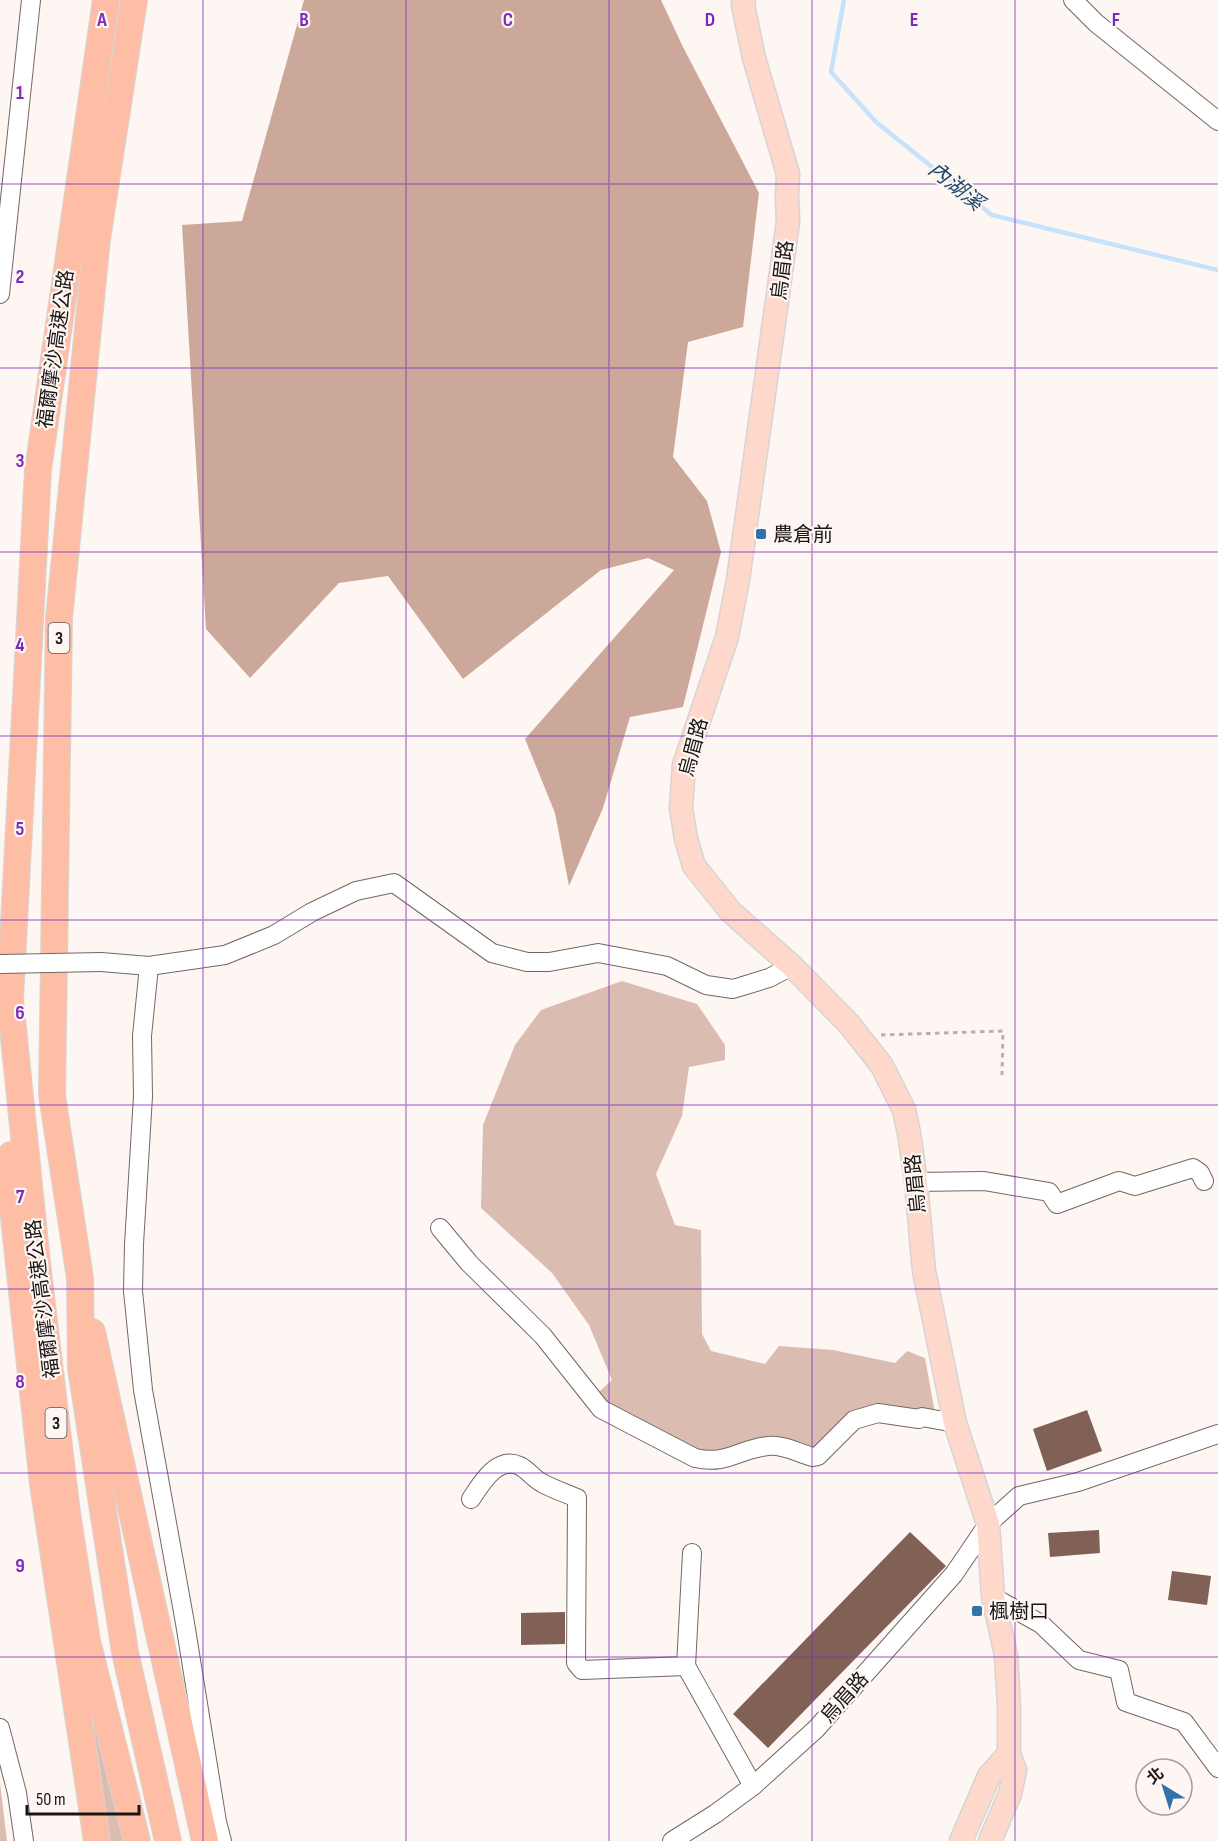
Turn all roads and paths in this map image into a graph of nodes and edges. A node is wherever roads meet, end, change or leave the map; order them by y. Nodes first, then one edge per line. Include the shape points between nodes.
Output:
1 (31, 0) edge
2 (106, 0) edge
3 (134, 0) edge
4 (744, 0) edge
5 (1073, 0) edge
6 (1218, 122) edge
7 (0, 294) edge
8 (0, 964) edge
9 (149, 966) junction
10 (792, 966) junction
11 (10, 999) junction
12 (858, 1036) junction
13 (1002, 1075) dead end
14 (1204, 1181) dead end
15 (916, 1182) junction
16 (440, 1228) dead end
17 (80, 1278) junction
18 (955, 1422) junction
19 (1218, 1434) edge
20 (471, 1499) dead end
21 (988, 1524) junction
22 (692, 1553) dead end
23 (993, 1597) junction
24 (686, 1666) junction
25 (0, 1728) edge
26 (1009, 1754) junction
27 (1218, 1767) edge
28 (753, 1786) junction
29 (24, 1841) edge
30 (97, 1841) edge
31 (137, 1841) edge
32 (168, 1841) edge
33 (205, 1841) edge
34 (222, 1841) edge
35 (672, 1841) edge
36 (961, 1841) edge
37 (990, 1841) edge

1 - 7 street
2 - 11 highway, 福爾摩沙高速公路 / 3 via 38,470
3 - 17 highway, 福爾摩沙高速公路 / 3 via 97,239 59,618 52,1095
4 - 10 main road, 烏眉路 via 754,58 788,174 788,222 738,580 727,636 684,765 681,808 694,866 731,912
5 - 6 street
8 - 9 street, bridge via 101,962
9 - 10 street via 225,955 274,935 356,891 394,883 492,952 527,962 598,953 667,966 706,985 733,989 770,978
9 - 34 street via 141,1036 143,1096 134,1290 143,1390
10 - 12 main road, 烏眉路
11 - 30 highway via 13,1212 43,1484
11 - 31 highway, 福爾摩沙高速公路 / 3 via 37,1263 87,1641
12 - 13 path via 1003,1031
12 - 15 main road, 烏眉路 via 882,1066 904,1110
14 - 15 street via 1194,1168 1135,1186 1119,1181 1057,1204 1049,1192 984,1181
15 - 18 main road, 烏眉路 via 924,1271
16 - 18 street via 469,1263 543,1336 601,1409 695,1458 719,1460 768,1446 818,1456 854,1420 878,1413
17 - 32 highway, 福爾摩沙高速公路 / 3 via 81,1368 123,1641
17 - 33 highway
18 - 21 main road, 烏眉路
19 - 21 street via 1078,1482 1019,1496
20 - 24 street via 485,1478 508,1464 520,1466 541,1482 577,1498 576,1663 582,1670
21 - 23 main road, 烏眉路
21 - 28 street, 烏眉路 via 954,1574 816,1729
22 - 24 street
23 - 26 main road, 烏眉路 via 1006,1655
23 - 27 street via 1041,1624 1080,1660 1119,1670 1126,1702 1184,1722
24 - 28 street
25 - 29 street via 17,1793
26 - 36 main road via 989,1776
26 - 37 main road, 烏眉路 via 1014,1778
28 - 35 street, 烏眉路

